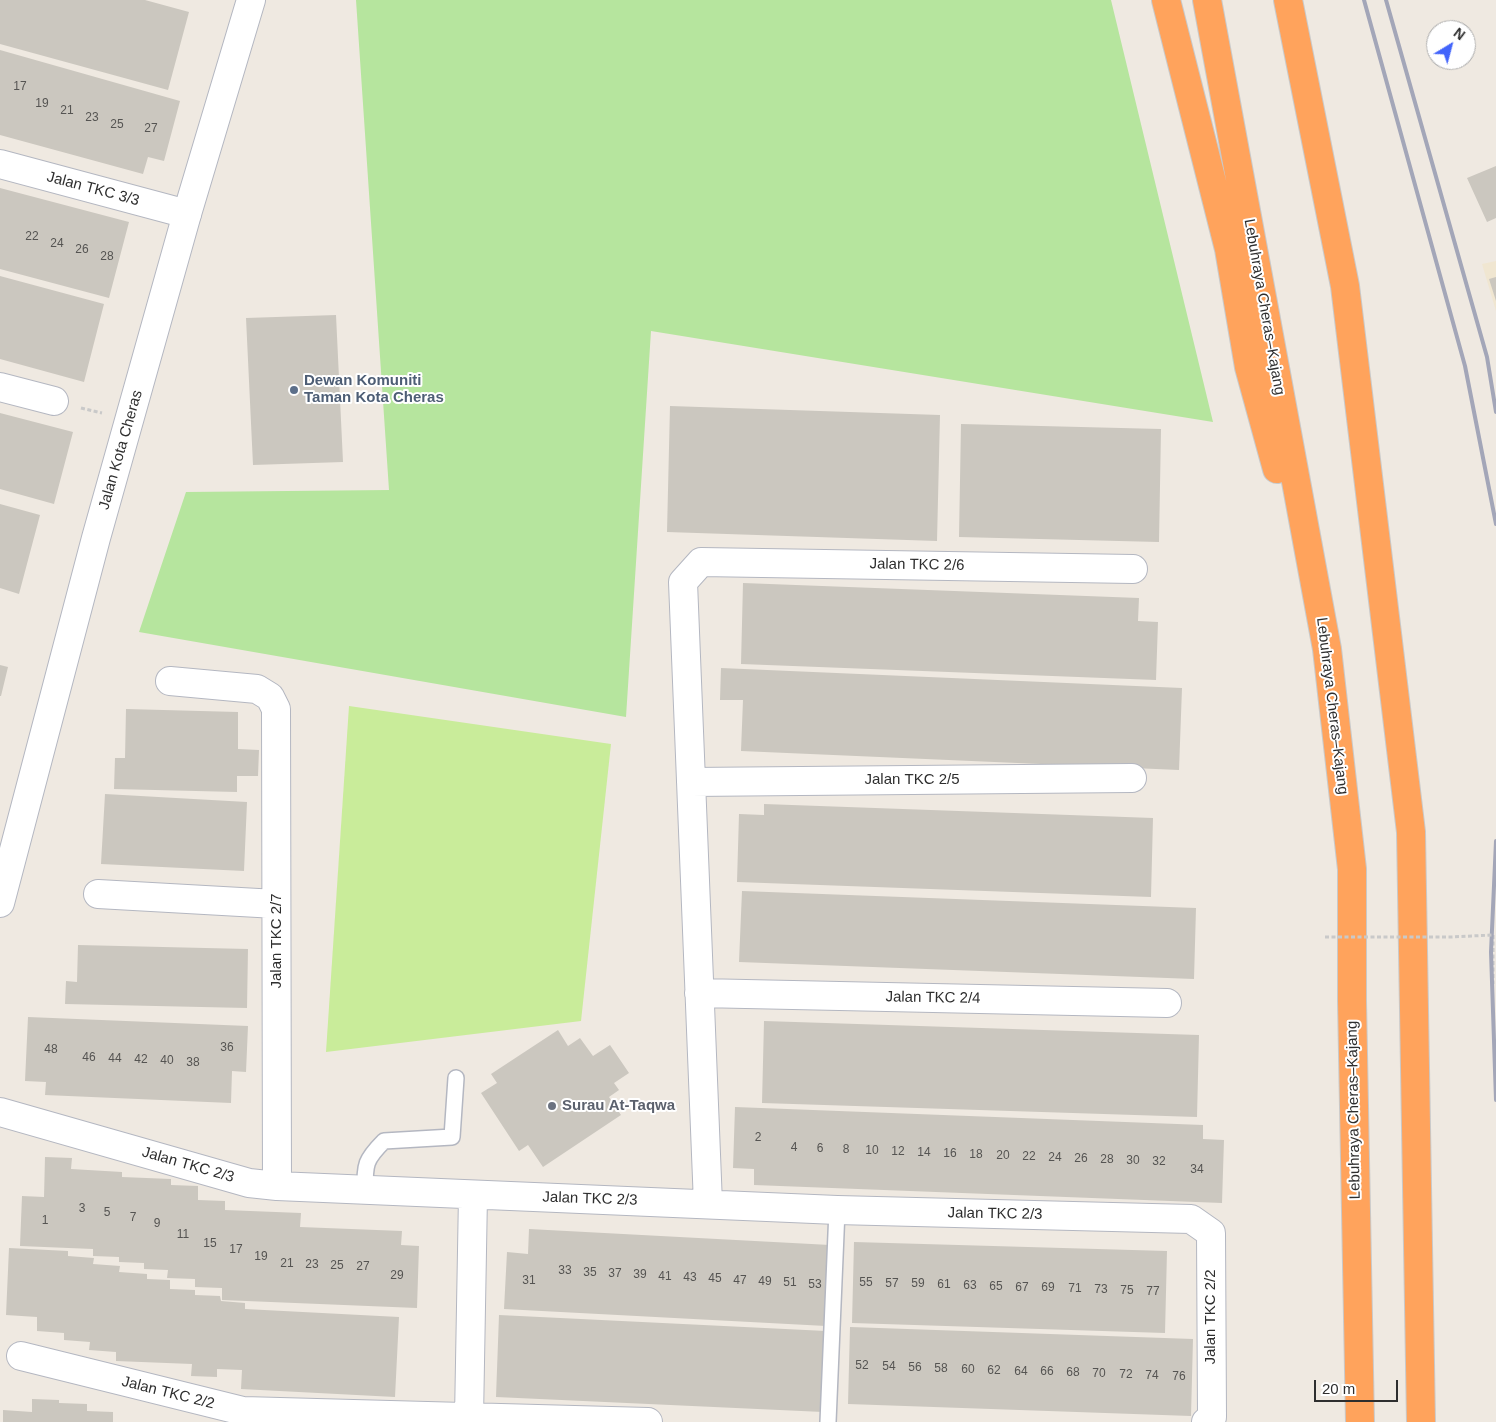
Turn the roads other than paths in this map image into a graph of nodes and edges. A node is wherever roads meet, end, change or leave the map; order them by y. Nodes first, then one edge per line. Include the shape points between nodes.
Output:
1 (251, 0) edge
2 (1166, 0) edge
3 (1207, 0) edge
4 (1288, 0) edge
5 (0, 164) edge
6 (187, 214) junction
7 (0, 386) edge
8 (54, 401) road end
9 (1133, 569) dead end
10 (1327, 649) junction
11 (170, 681) dead end
12 (1132, 778) dead end
13 (691, 782) junction
14 (98, 894) dead end
15 (0, 903) edge
16 (276, 904) junction
17 (699, 993) junction
18 (1167, 1003) dead end
19 (456, 1078) dead end
20 (0, 1112) edge
21 (277, 1186) junction
22 (365, 1190) junction
23 (474, 1195) junction
24 (708, 1204) junction
25 (837, 1210) junction
26 (1191, 1219) joint
27 (21, 1356) dead end
28 (469, 1418) junction
29 (373, 1419) edge
30 (648, 1422) edge
31 (828, 1422) edge
32 (1206, 1422) edge
33 (1360, 1422) edge
34 (1420, 1422) edge

1 - 6 street, Jalan Kota Cheras
2 - 10 highway via 1229,249 1249,367
3 - 10 highway, Lebuhraya Cheras–Kajang
4 - 34 highway via 1345,286 1411,832
5 - 6 street, Jalan TKC 3/3
6 - 15 street, Jalan Kota Cheras via 96,538
7 - 8 street
9 - 13 street, Jalan TKC 2/6 via 701,562 683,582
10 - 33 highway, Lebuhraya Cheras–Kajang via 1352,869
11 - 16 street, Jalan TKC 2/7 via 257,689 270,697 276,710
12 - 13 street, Jalan TKC 2/5
13 - 17 street
14 - 16 street
16 - 21 street, Jalan TKC 2/7
17 - 18 street, Jalan TKC 2/4
17 - 24 street
19 - 22 lane via 452,1136 384,1141 371,1154 365,1168
20 - 21 street, Jalan TKC 2/3 via 249,1182
21 - 22 street, Jalan TKC 2/3
22 - 23 street, Jalan TKC 2/3
23 - 24 street, Jalan TKC 2/3
23 - 28 street
24 - 25 street, Jalan TKC 2/3
25 - 26 street, Jalan TKC 2/3
25 - 31 lane
26 - 32 street, Jalan TKC 2/2 via 1210,1233 1212,1418
27 - 29 street, Jalan TKC 2/2 via 243,1411
28 - 29 street, Jalan TKC 2/2
28 - 30 street, Jalan TKC 2/2

